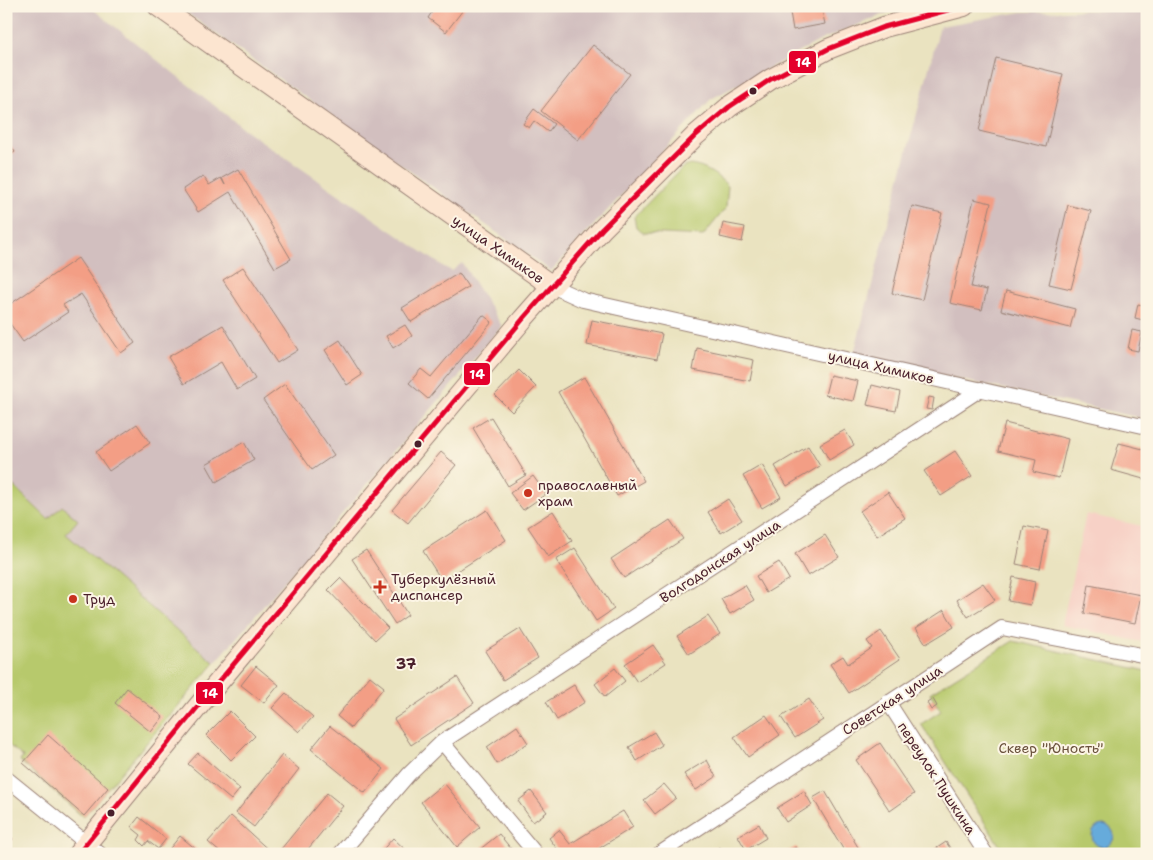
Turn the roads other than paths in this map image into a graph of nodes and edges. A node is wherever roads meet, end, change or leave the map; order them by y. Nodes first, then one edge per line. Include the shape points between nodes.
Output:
1 (158, 6) edge
2 (964, 6) edge
3 (552, 286) junction
4 (981, 389) junction
5 (1147, 427) edge
6 (1147, 656) edge
7 (888, 702) junction
8 (442, 742) junction
9 (6, 778) edge
10 (88, 850) edge
11 (340, 854) edge
12 (536, 854) edge
13 (659, 854) edge
14 (986, 854) edge

1 - 3 main road, улица Химиков
2 - 3 main road via 867,33 828,49 729,107 602,229
3 - 4 street, улица Химиков via 583,300
3 - 10 main road via 202,702
4 - 5 street
4 - 8 street, Волгодонская улица
6 - 7 street, Советская улица via 1002,628
7 - 13 street, Советская улица
7 - 14 street, переулок Пушкина
8 - 11 street, Волгодонская улица via 409,774
8 - 12 street
9 - 10 street

